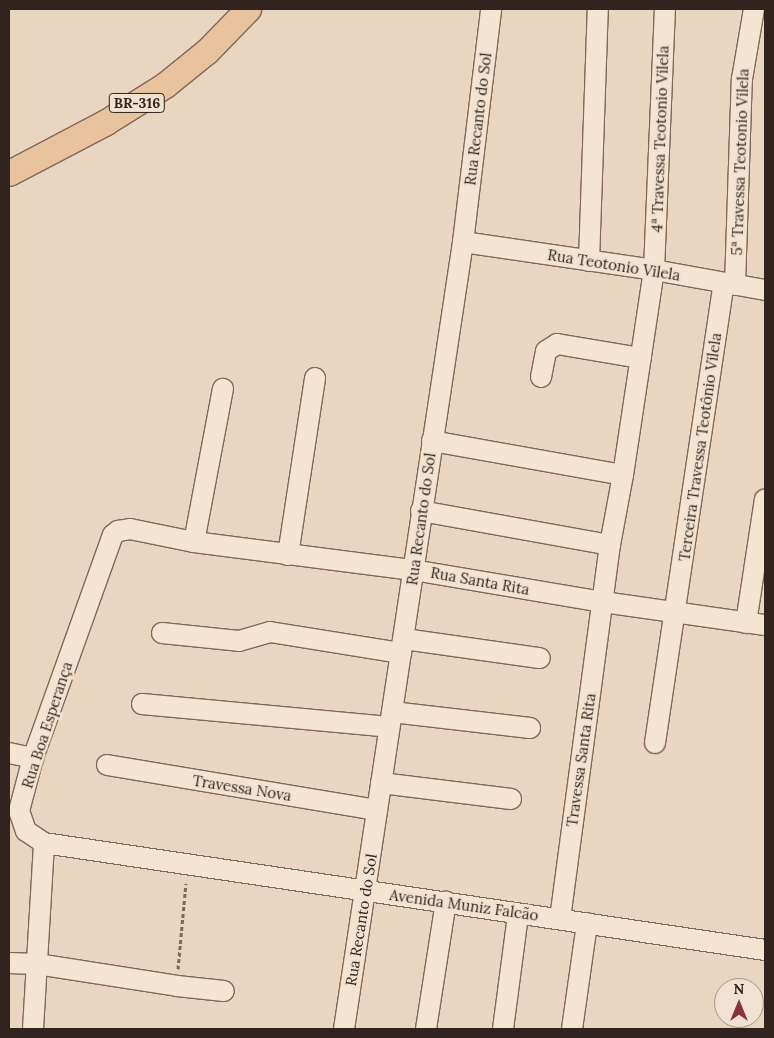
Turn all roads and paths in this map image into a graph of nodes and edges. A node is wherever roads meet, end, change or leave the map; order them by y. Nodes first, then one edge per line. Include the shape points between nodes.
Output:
1 (248, 9) edge
2 (491, 9) edge
3 (598, 9) edge
4 (665, 9) edge
5 (754, 9) edge
6 (9, 173) edge
7 (463, 242) junction
8 (589, 260) junction
9 (654, 270) junction
10 (730, 284) junction
11 (765, 290) edge
12 (640, 358) junction
13 (541, 377) dead end
14 (315, 378) dead end
15 (223, 390) dead end
16 (432, 442) junction
17 (623, 475) junction
18 (765, 499) edge
19 (421, 510) junction
20 (113, 535) joint
21 (194, 542) junction
22 (610, 545) junction
23 (288, 555) junction
24 (413, 570) junction
25 (603, 602) junction
26 (675, 611) junction
27 (756, 624) edge
28 (162, 632) dead end
29 (403, 646) junction
30 (540, 658) dead end
31 (142, 704) dead end
32 (390, 720) junction
33 (530, 728) dead end
34 (655, 743) dead end
35 (9, 753) edge
36 (33, 758) junction
37 (107, 765) dead end
38 (381, 783) junction
39 (511, 799) dead end
40 (377, 810) junction
41 (44, 843) junction
42 (187, 865) junction
43 (366, 891) junction
44 (446, 902) junction
45 (518, 915) junction
46 (560, 918) junction
47 (587, 923) junction
48 (765, 950) edge
49 (9, 963) edge
50 (37, 964) junction
51 (177, 986) junction
52 (224, 991) dead end
53 (33, 1029) edge
54 (344, 1029) edge
55 (426, 1029) edge
56 (503, 1029) edge
57 (572, 1029) edge

1 - 6 main road, BR-316 via 207,51 165,85 106,122
2 - 7 street, Rua Recanto do Sol
3 - 8 street
4 - 9 street, 4ª Travessa Teotonio Vilela
5 - 10 street, 5ª Travessa Teotonio Vilela via 742,79
7 - 8 street, Rua Teotonio Vilela
7 - 16 street, Rua Recanto do Sol
8 - 9 street, Rua Teotonio Vilela
9 - 10 street, Rua Teotonio Vilela
9 - 12 street
10 - 11 street, Rua Teotonio Vilela
10 - 26 street, Terceira Travessa Teotônio Vilela
12 - 13 street via 557,344 546,351
12 - 17 street
14 - 23 street
15 - 21 street
16 - 17 street
16 - 19 street, Rua Recanto do Sol
17 - 22 street
18 - 27 street
19 - 22 street
19 - 24 street, Rua Recanto do Sol
20 - 21 street, Rua Santa Rita via 130,530
20 - 36 street, Rua Boa Esperança
21 - 23 street, Rua Santa Rita
22 - 25 street
23 - 24 street, Rua Santa Rita
24 - 25 street, Rua Santa Rita
24 - 29 street, Rua Recanto do Sol
25 - 26 street, Rua Santa Rita
25 - 46 street, Travessa Santa Rita
26 - 27 street, Rua Santa Rita
26 - 34 street, Terceira Travessa Teotônio Vilela
28 - 29 street via 239,641 270,632
29 - 30 street
29 - 32 street, Rua Recanto do Sol
31 - 32 street
32 - 33 street
32 - 38 street, Rua Recanto do Sol
35 - 36 street
36 - 41 street, Rua Boa Esperança via 19,811 26,831
37 - 40 street, Travessa Nova
38 - 39 street
38 - 40 street, Rua Recanto do Sol
40 - 43 street, Rua Recanto do Sol
41 - 42 street, Avenida Muniz Falcão
41 - 50 street
42 - 43 street, Avenida Muniz Falcão
42 - 51 path
43 - 44 street, Avenida Muniz Falcão
43 - 54 street, Rua Recanto do Sol
44 - 45 street, Avenida Muniz Falcão
44 - 55 street
45 - 46 street, Avenida Muniz Falcão
45 - 56 street
46 - 47 street, Avenida Muniz Falcão
47 - 48 street, Avenida Muniz Falcão
47 - 57 street
49 - 50 street
50 - 51 street
50 - 53 street
51 - 52 street

